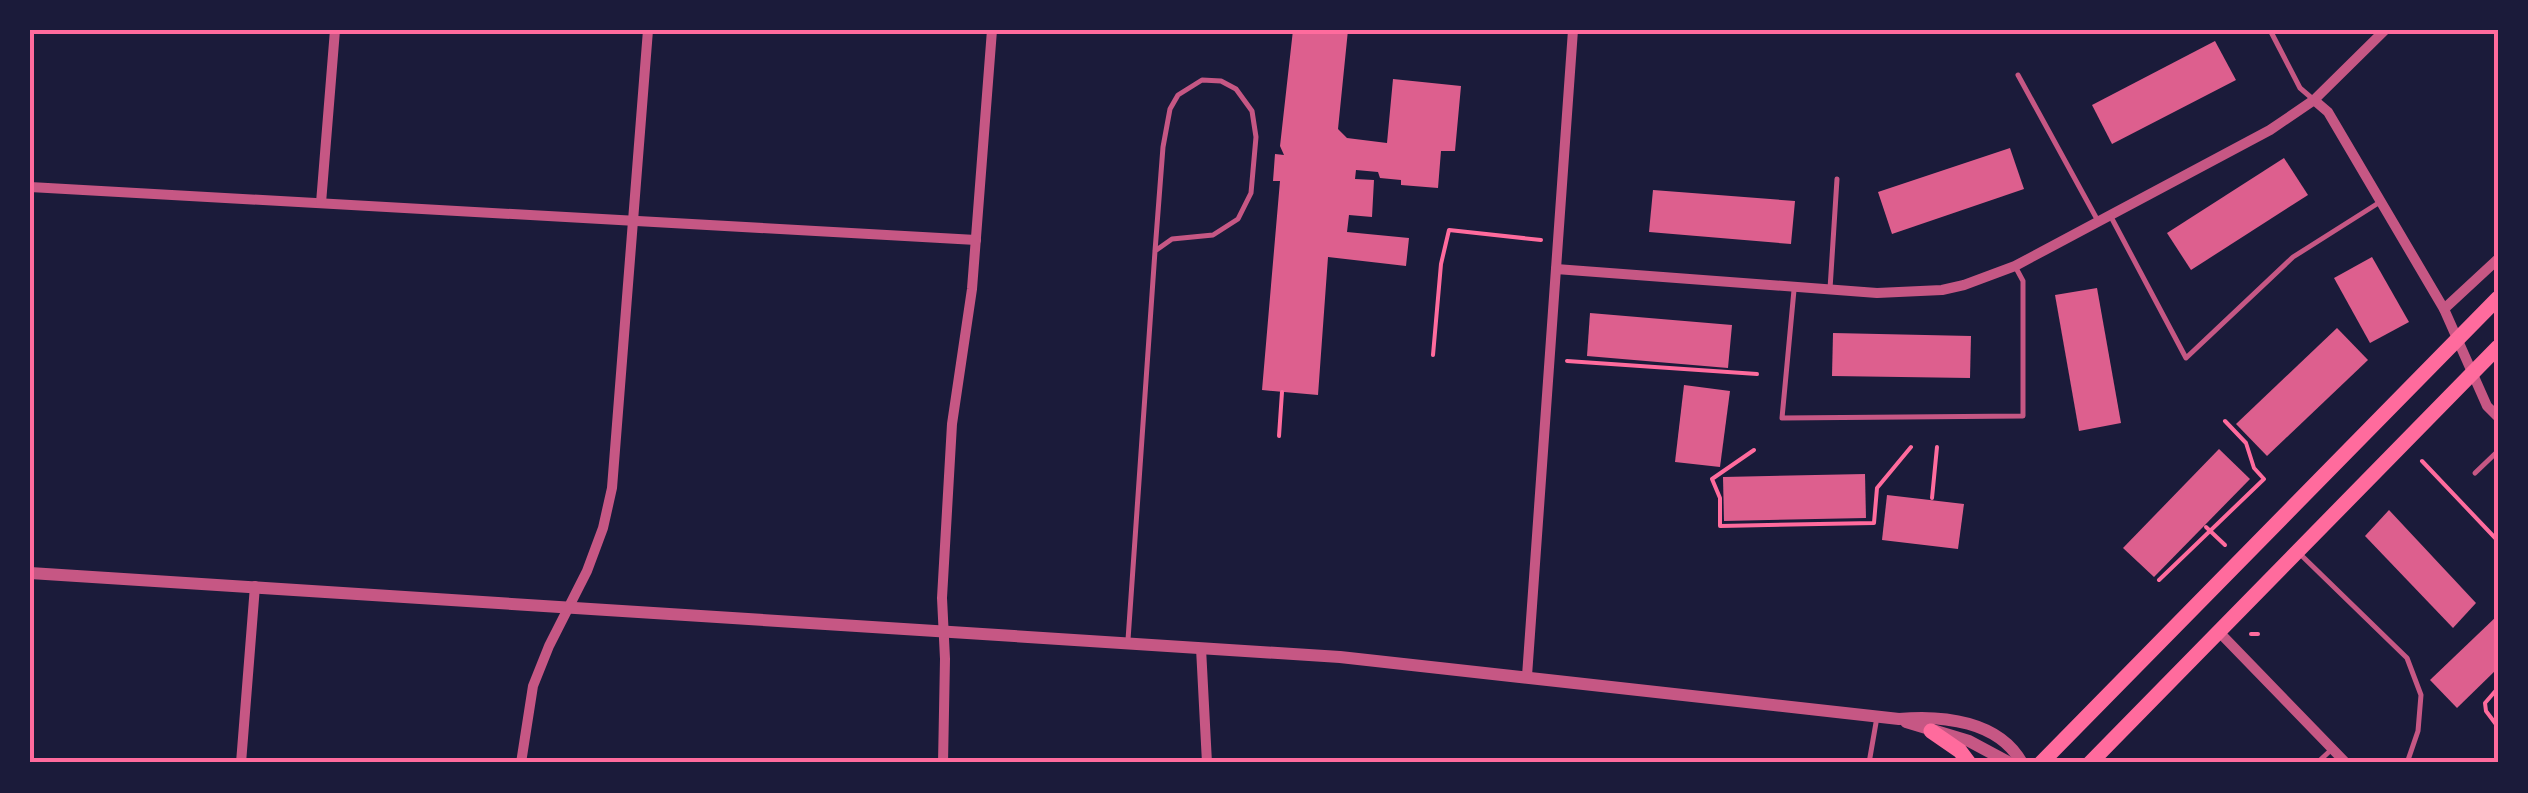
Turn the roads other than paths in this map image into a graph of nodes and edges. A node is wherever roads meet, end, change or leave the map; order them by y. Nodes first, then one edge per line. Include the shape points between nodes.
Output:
1 (335, 30) edge
2 (648, 30) edge
3 (992, 30) edge
4 (1572, 30) edge
5 (2270, 30) edge
6 (2385, 30) edge
7 (2018, 76) dead end
8 (2314, 100) junction
9 (1837, 179) dead end
10 (30, 188) edge
11 (2380, 202) junction
12 (322, 203) junction
13 (2104, 218) junction
14 (634, 223) junction
15 (976, 240) junction
16 (1155, 251) junction
17 (2498, 259) edge
18 (2015, 266) junction
19 (1556, 269) junction
20 (1794, 286) junction
21 (1830, 289) junction
22 (2498, 298) edge
23 (2444, 309) junction
24 (2458, 338) junction
25 (2498, 347) edge
26 (2472, 373) junction
27 (2498, 418) edge
28 (2498, 451) edge
29 (2475, 473) dead end
30 (2298, 552) junction
31 (30, 572) edge
32 (255, 586) junction
33 (570, 607) junction
34 (943, 631) junction
35 (2220, 633) junction
36 (1128, 644) junction
37 (1202, 648) junction
38 (1527, 676) junction
39 (1877, 717) junction
40 (1899, 719) junction
41 (1931, 731) junction
42 (2332, 749) junction
43 (241, 763) edge
44 (521, 763) edge
45 (943, 763) edge
46 (1207, 763) edge
47 (1869, 763) edge
48 (1969, 763) edge
49 (2010, 763) edge
50 (2022, 763) edge
51 (2041, 763) edge
52 (2090, 763) edge
53 (2317, 763) edge
54 (2346, 763) edge
55 (2407, 763) edge

1 - 12 street
2 - 14 street
3 - 15 street
4 - 19 street
5 - 8 lane via 2300,88
6 - 8 street
7 - 13 lane
8 - 11 street via 2328,112
8 - 13 street
9 - 21 lane
10 - 12 street
11 - 13 lane via 2293,257 2186,358
11 - 23 street
12 - 14 street
13 - 18 street
14 - 15 street
14 - 33 street via 612,488 596,549
15 - 34 street via 952,424
16 - 16 lane via 1170,109 1190,85 1221,80 1252,111 1251,194 1238,219 1213,235 1172,240
16 - 36 lane
17 - 23 street
18 - 20 lane via 2023,282 2023,416 1782,418
18 - 21 street via 1931,291
19 - 20 street
19 - 38 street
20 - 21 street
22 - 24 main road
23 - 24 street
24 - 26 street
24 - 51 main road
25 - 26 main road
26 - 27 street
26 - 30 main road
28 - 29 lane
30 - 35 main road
30 - 55 lane via 2408,658 2420,695
31 - 32 street
32 - 33 street
32 - 43 street
33 - 34 street
33 - 44 street via 533,686
34 - 36 street
34 - 45 street
35 - 42 street
35 - 52 main road
36 - 37 street
37 - 38 street
37 - 46 street
38 - 39 street
39 - 40 street
39 - 47 lane
40 - 41 street
40 - 50 street via 1931,716 1973,726 2013,746
41 - 48 main road
41 - 49 street via 1969,740
42 - 53 lane
42 - 54 street

